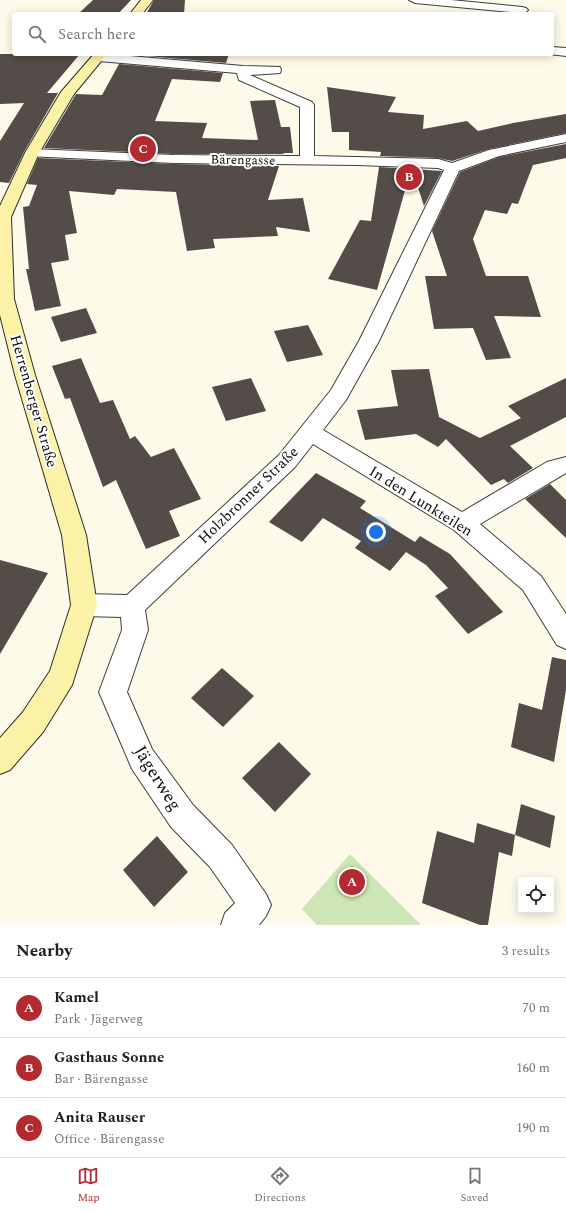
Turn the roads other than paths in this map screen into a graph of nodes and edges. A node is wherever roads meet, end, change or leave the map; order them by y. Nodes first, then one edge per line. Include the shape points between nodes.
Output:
1 (147, 0) edge
2 (415, 0) edge
3 (521, 8) edge
4 (138, 12) edge
5 (554, 51) edge
6 (566, 52) edge
7 (99, 56) edge
8 (110, 56) edge
9 (243, 70) junction
10 (275, 70) dead end
11 (566, 138) edge
12 (32, 152) junction
13 (307, 160) junction
14 (453, 168) junction
15 (2, 217) edge
16 (310, 432) junction
17 (566, 465) edge
18 (462, 523) junction
19 (84, 605) junction
20 (132, 606) junction
21 (566, 637) edge
22 (0, 760) edge
23 (237, 925) edge

1 - 4 street
2 - 3 street
5 - 6 street
7 - 12 street, Herrenberger Straße via 68,92
8 - 9 street
9 - 10 street
9 - 13 street via 244,77 307,105
11 - 14 street via 496,152
12 - 13 street, Bärengasse via 174,159
12 - 15 street, Herrenberger Straße
13 - 14 street, Bärengasse via 438,164
14 - 16 street, Holzbronner Straße via 369,341 339,395
15 - 19 street, Herrenberger Straße via 5,299 74,535
16 - 18 street, In den Lunkteilen
16 - 20 street, Holzbronner Straße via 287,461
17 - 18 street via 555,468
18 - 21 street, In den Lunkteilen via 532,583
19 - 20 street
19 - 22 street via 62,676 33,722
20 - 23 street, Jägerweg via 135,630 113,692 142,759 182,816 222,856 255,905

